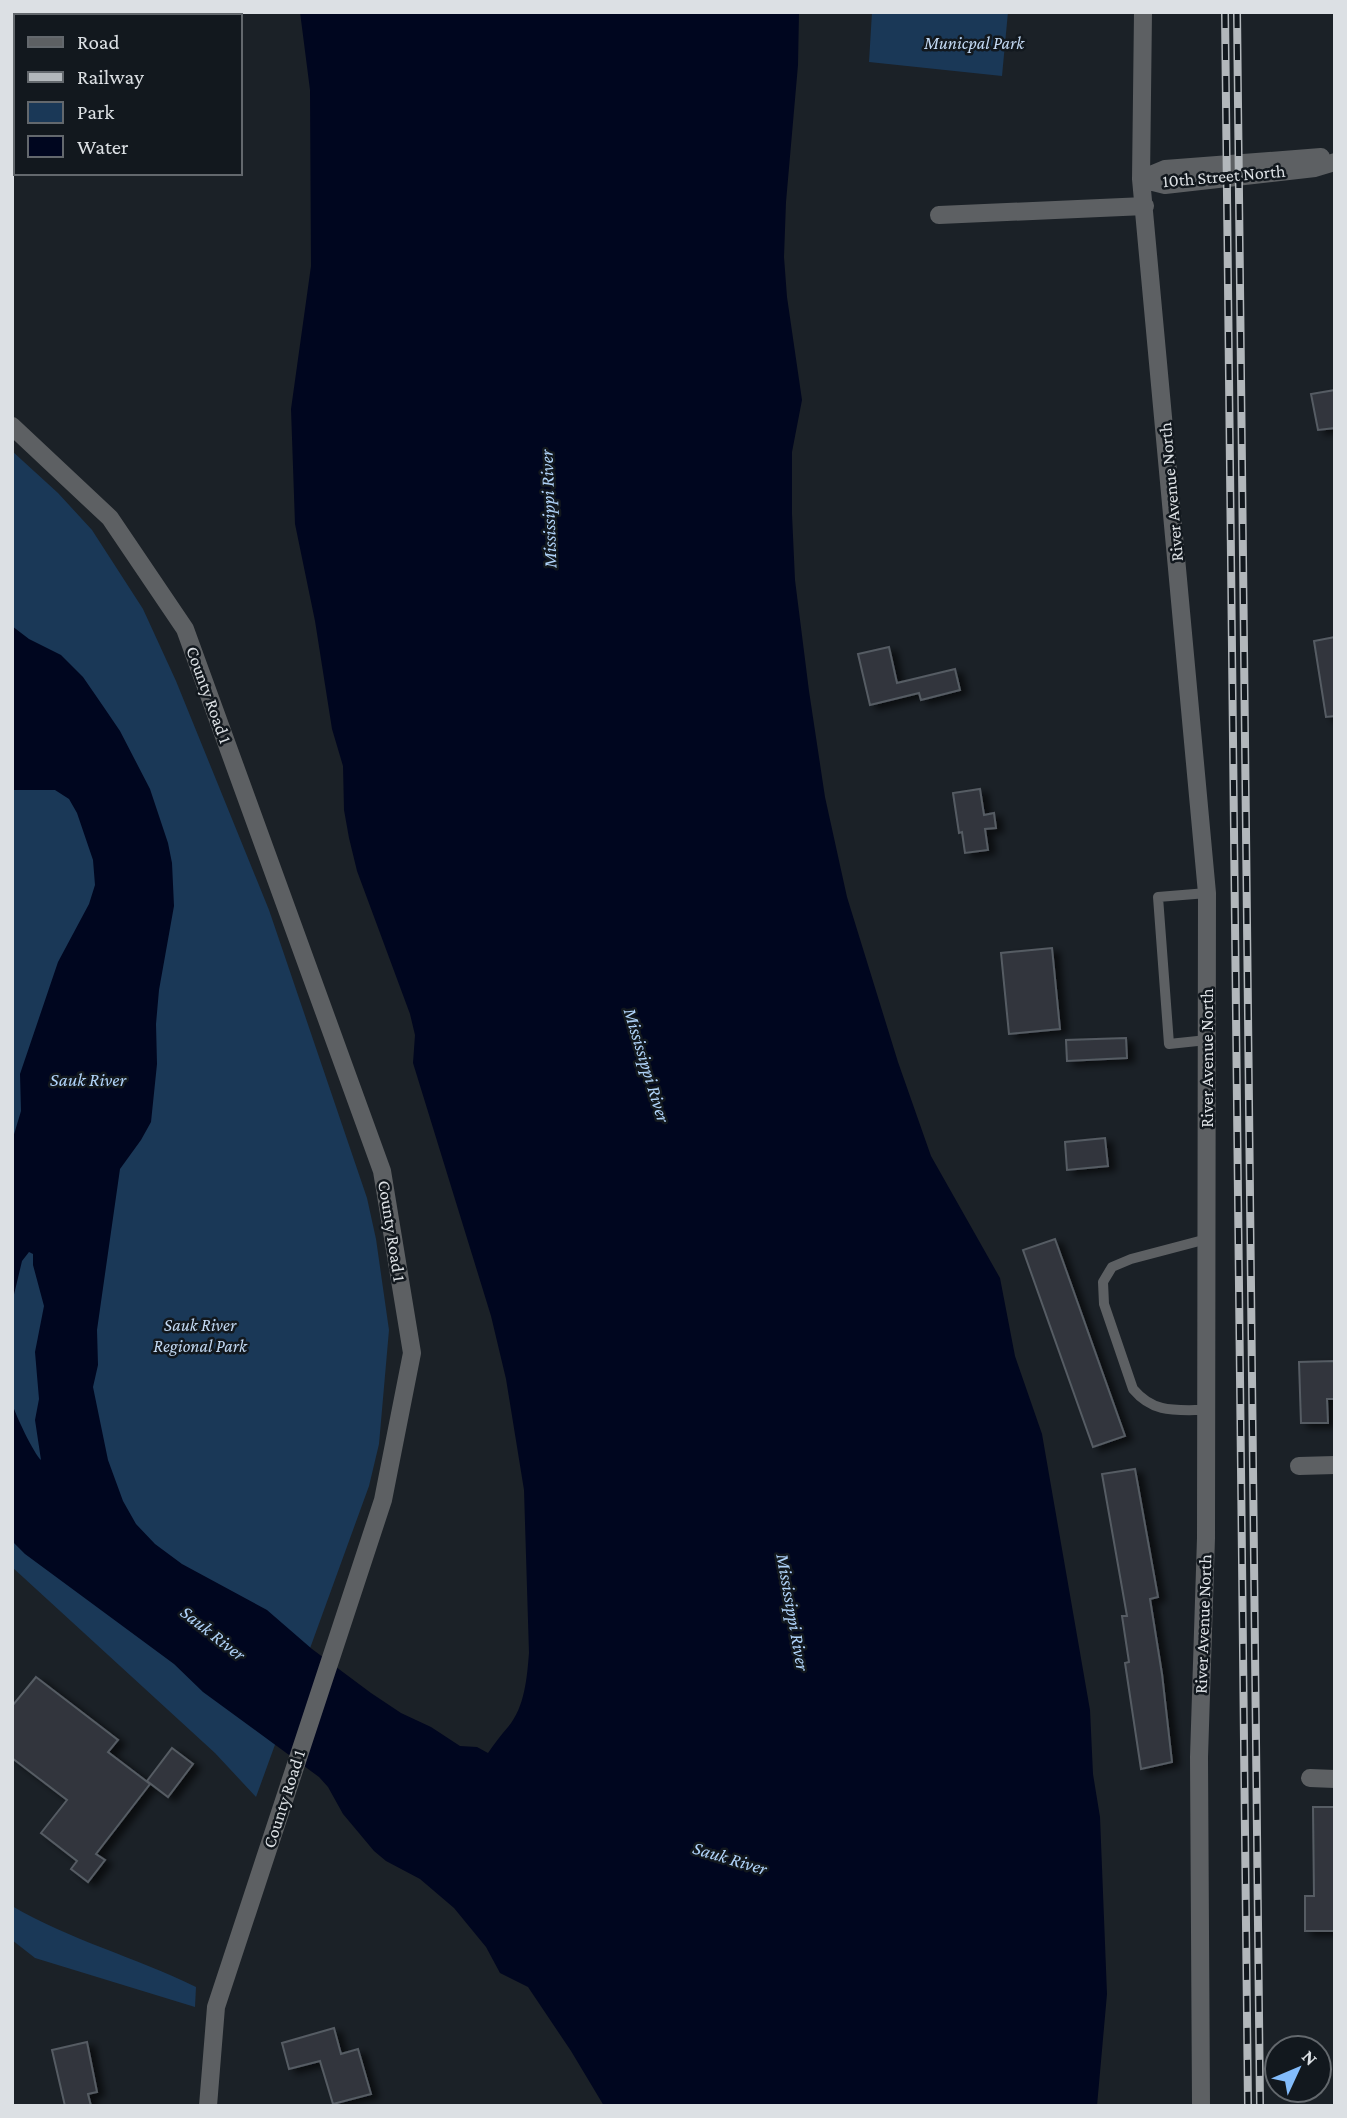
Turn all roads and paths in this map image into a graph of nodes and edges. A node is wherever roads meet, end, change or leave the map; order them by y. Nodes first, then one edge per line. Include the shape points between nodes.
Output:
1 (1143, 12) edge
2 (1335, 160) edge
3 (1141, 179) junction
4 (1145, 206) junction
5 (939, 215) dead end
6 (12, 426) edge
7 (1207, 893) junction
8 (1207, 1040) junction
9 (1207, 1239) junction
10 (1206, 1410) junction
11 (1335, 1465) edge
12 (1299, 1466) dead end
13 (1310, 1779) dead end
14 (1335, 1779) edge
15 (208, 2106) edge
16 (1201, 2106) edge

1 - 3 street, River Avenue North
2 - 3 street, 10th Street North via 1314,156 1165,169
3 - 4 street, River Avenue North
4 - 5 street, 10th Street North
4 - 7 street, River Avenue North
6 - 15 street, County Road 1 via 110,518 185,629 382,1171 412,1353 383,1500 216,2007
7 - 8 street, River Avenue North
7 - 8 lane via 1158,897 1169,1044
8 - 9 street, River Avenue North
9 - 10 street, River Avenue North
9 - 10 lane via 1131,1259 1112,1268 1103,1282 1104,1304 1133,1389 1143,1400 1166,1410
10 - 16 street, River Avenue North via 1199,1757
11 - 12 street
13 - 14 street

